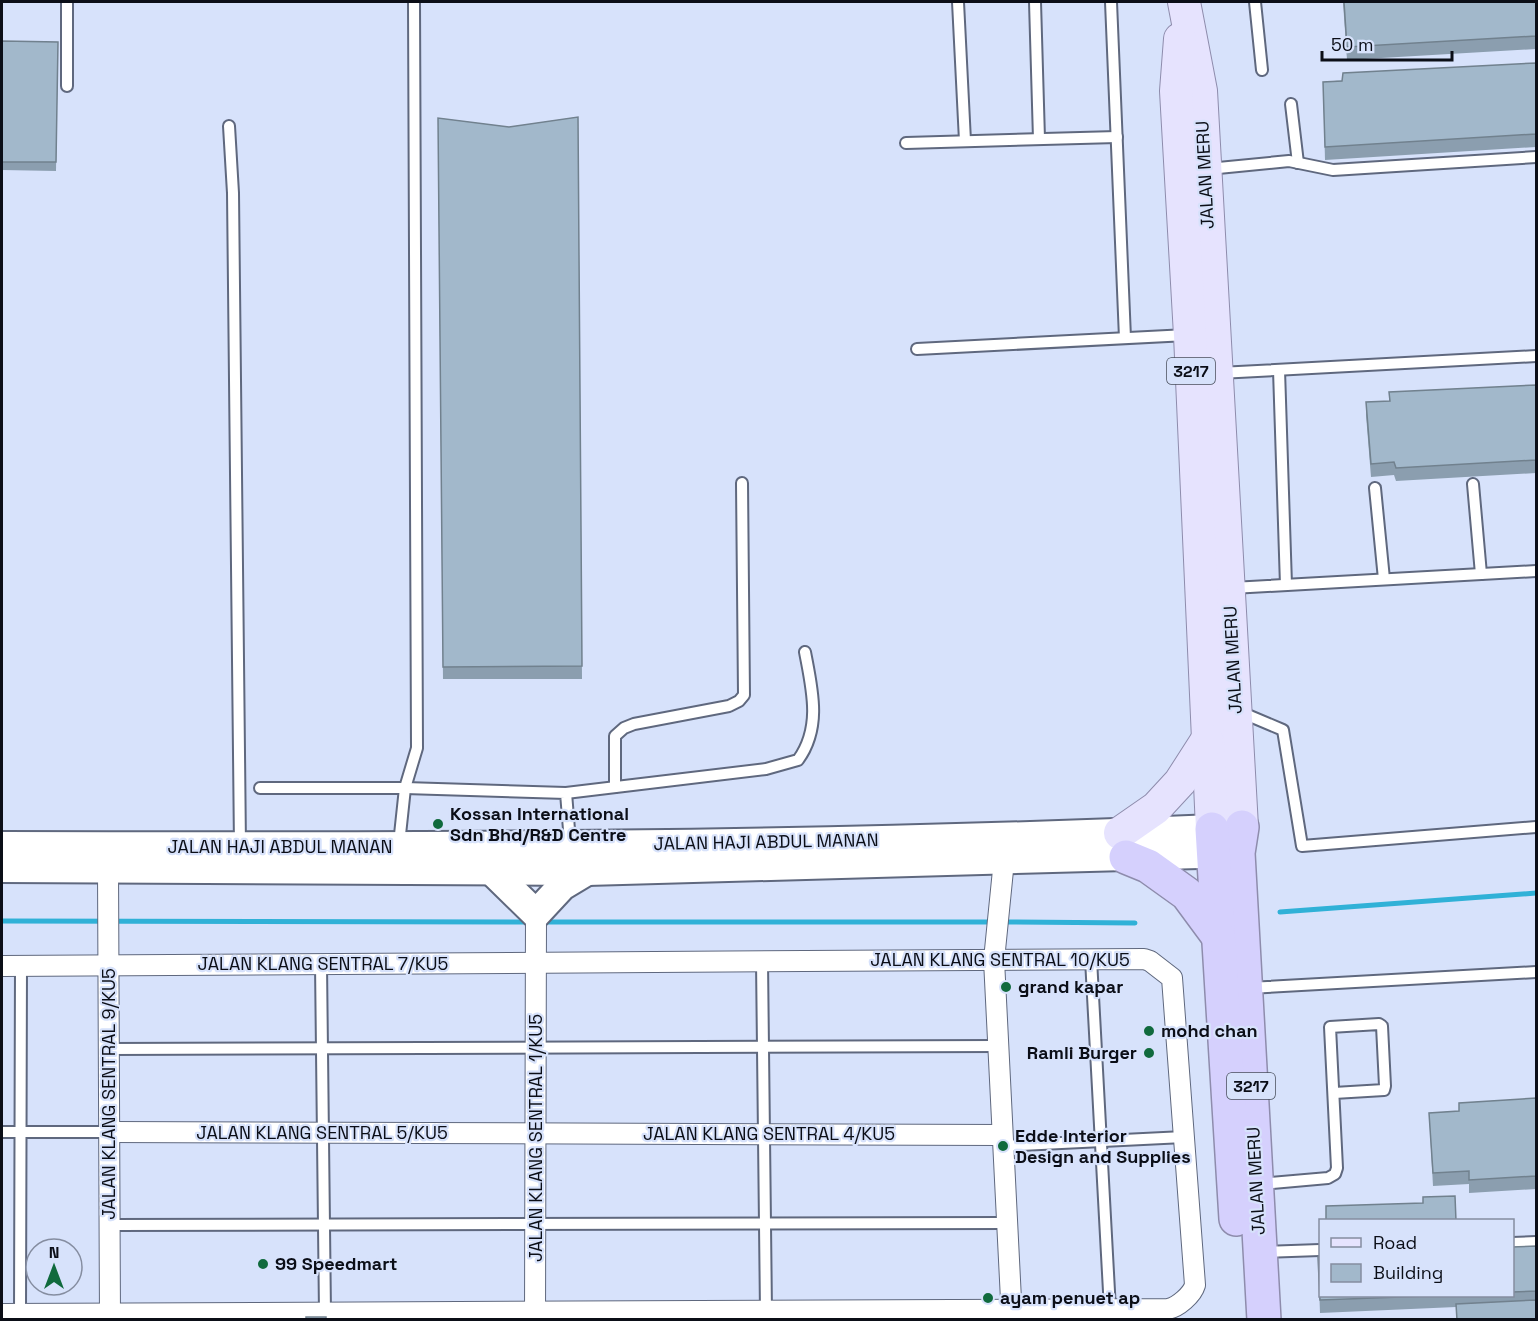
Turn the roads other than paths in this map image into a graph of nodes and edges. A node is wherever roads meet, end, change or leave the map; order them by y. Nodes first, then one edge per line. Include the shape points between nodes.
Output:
1 (67, 2) edge
2 (414, 2) edge
3 (958, 2) edge
4 (1035, 2) edge
5 (1111, 2) edge
6 (1184, 2) edge
7 (1190, 2) edge
8 (1255, 2) edge
9 (1262, 70) dead end
10 (67, 86) dead end
11 (1291, 104) dead end
12 (229, 126) dead end
13 (1117, 137) junction
14 (1040, 139) junction
15 (965, 141) junction
16 (906, 143) dead end
17 (1536, 157) edge
18 (1298, 163) junction
19 (1204, 170) junction
20 (1190, 335) junction
21 (1125, 338) junction
22 (917, 349) dead end
23 (1536, 356) edge
24 (1279, 370) junction
25 (1216, 373) junction
26 (742, 483) dead end
27 (1473, 484) dead end
28 (1375, 488) dead end
29 (1536, 571) edge
30 (1481, 574) junction
31 (1384, 579) junction
32 (1286, 585) junction
33 (1229, 588) junction
34 (805, 652) dead end
35 (1236, 710) junction
36 (1207, 740) junction
37 (615, 786) junction
38 (260, 788) dead end
39 (405, 788) junction
40 (566, 793) junction
41 (1536, 826) edge
42 (1227, 841) junction
43 (1123, 845) junction
44 (2, 846) edge
45 (570, 846) junction
46 (240, 847) junction
47 (398, 847) junction
48 (2, 868) edge
49 (108, 869) junction
50 (587, 871) junction
51 (493, 872) junction
52 (1002, 874) junction
53 (536, 914) junction
54 (1218, 936) junction
55 (1091, 959) junction
56 (994, 960) junction
57 (762, 962) junction
58 (536, 963) junction
59 (321, 964) junction
60 (11, 966) edge
61 (109, 966) junction
62 (1536, 972) edge
63 (1246, 988) junction
64 (998, 1046) junction
65 (763, 1047) junction
66 (536, 1048) junction
67 (109, 1049) junction
68 (322, 1049) junction
69 (1334, 1093) junction
70 (2, 1132) edge
71 (21, 1132) junction
72 (110, 1132) junction
73 (323, 1133) junction
74 (535, 1133) junction
75 (764, 1134) junction
76 (1184, 1137) junction
77 (1003, 1140) junction
78 (1101, 1141) junction
79 (1256, 1184) junction
80 (1007, 1223) junction
81 (535, 1224) junction
82 (765, 1224) junction
83 (110, 1225) junction
84 (324, 1225) junction
85 (1536, 1242) edge
86 (1514, 1243) edge
87 (1319, 1250) edge
88 (1260, 1252) junction
89 (1110, 1310) junction
90 (766, 1312) junction
91 (325, 1313) junction
92 (11, 1314) edge
93 (1011, 1315) edge
94 (535, 1316) edge
95 (110, 1317) edge
96 (1242, 1320) edge
97 (1264, 1320) edge

1 - 10 lane
2 - 39 lane via 417,748
3 - 15 lane
4 - 14 lane
5 - 13 lane
6 - 7 lane
6 - 19 main road, JALAN MERU / 3217 via 1201,91
6 - 20 main road, JALAN MERU / 3217 via 1176,91
8 - 9 lane
11 - 18 lane
12 - 46 lane
13 - 14 lane
13 - 21 lane
14 - 15 lane
15 - 16 lane
17 - 18 lane via 1333,170
18 - 19 lane
19 - 25 main road, JALAN MERU / 3217
20 - 21 lane
20 - 36 main road, JALAN MERU / 3217
21 - 22 lane
23 - 24 lane
24 - 25 lane
24 - 32 lane
25 - 33 main road, JALAN MERU / 3217
26 - 37 lane via 744,695 729,706 624,728 615,736
27 - 30 lane
28 - 31 lane
29 - 30 lane
30 - 31 lane
31 - 32 lane
32 - 33 lane
33 - 35 main road, JALAN MERU / 3217
34 - 37 lane via 814,701 813,722 798,760 766,769
35 - 41 lane via 1283,730 1302,846
35 - 42 main road, JALAN MERU / 3217
36 - 42 main road, JALAN MERU / 3217
36 - 43 main road via 1180,782
37 - 40 lane
38 - 39 lane
39 - 40 lane
39 - 47 lane
40 - 45 lane
42 - 43 street, JALAN HAJI ABDUL MANAN
42 - 54 highway, JALAN MERU / 3217
42 - 63 highway, JALAN MERU / 3217
43 - 45 street, JALAN HAJI ABDUL MANAN
43 - 52 street, JALAN HAJI ABDUL MANAN
43 - 54 highway via 1187,894
44 - 46 street, JALAN HAJI ABDUL MANAN
45 - 47 street, JALAN HAJI ABDUL MANAN
46 - 47 street, JALAN HAJI ABDUL MANAN
48 - 49 street, JALAN HAJI ABDUL MANAN
49 - 51 street, JALAN HAJI ABDUL MANAN
49 - 61 street, JALAN KLANG SENTRAL 9/KU5
50 - 51 street, JALAN HAJI ABDUL MANAN
50 - 52 street, JALAN HAJI ABDUL MANAN
50 - 53 street via 562,886
51 - 53 street
52 - 56 street
53 - 58 street, JALAN KLANG SENTRAL 1/KU5
54 - 96 highway, JALAN MERU / 3217
55 - 56 street, JALAN KLANG SENTRAL 10/KU5
55 - 76 street, JALAN KLANG SENTRAL 10/KU5 via 1144,959 1172,978
55 - 78 lane
56 - 57 street, JALAN KLANG SENTRAL 10/KU5
56 - 64 street
57 - 58 street, JALAN KLANG SENTRAL 10/KU5
57 - 65 lane
58 - 59 street, JALAN KLANG SENTRAL 7/KU5
58 - 66 street, JALAN KLANG SENTRAL 1/KU5
59 - 61 street, JALAN KLANG SENTRAL 7/KU5
59 - 68 lane
60 - 61 street, JALAN KLANG SENTRAL 7/KU5
60 - 71 lane
61 - 67 street, JALAN KLANG SENTRAL 9/KU5
62 - 63 lane
63 - 79 highway, JALAN MERU / 3217
64 - 65 lane
64 - 77 street
65 - 66 lane
65 - 75 lane
66 - 68 lane
66 - 74 street, JALAN KLANG SENTRAL 1/KU5
67 - 68 lane
67 - 72 street, JALAN KLANG SENTRAL 9/KU5
68 - 73 lane
69 - 69 lane via 1330,1027 1382,1026 1384,1090
69 - 79 lane via 1335,1173 1328,1178
70 - 71 lane
71 - 72 lane
71 - 92 lane
72 - 73 street, JALAN KLANG SENTRAL 5/KU5
72 - 83 street, JALAN KLANG SENTRAL 9/KU5
73 - 74 street, JALAN KLANG SENTRAL 5/KU5
73 - 84 lane
74 - 75 street, JALAN KLANG SENTRAL 4/KU5
74 - 81 street, JALAN KLANG SENTRAL 1/KU5
75 - 77 street, JALAN KLANG SENTRAL 4/KU5
75 - 82 lane
76 - 78 lane
76 - 89 street, JALAN KLANG SENTRAL 10/KU5 via 1194,1290 1175,1308
77 - 78 lane
77 - 80 street
78 - 89 lane
79 - 88 highway, JALAN MERU / 3217
80 - 82 lane
80 - 93 street
81 - 82 lane
81 - 84 lane
81 - 94 street, JALAN KLANG SENTRAL 1/KU5
82 - 90 lane
83 - 84 lane
83 - 95 street, JALAN KLANG SENTRAL 9/KU5
84 - 91 lane
85 - 86 lane
87 - 88 lane
88 - 97 highway, JALAN MERU / 3217
89 - 93 street, JALAN KLANG SENTRAL 10/KU5
90 - 93 street, JALAN KLANG SENTRAL 10/KU5
90 - 94 street, JALAN KLANG SENTRAL 10/KU5
91 - 94 street, JALAN KLANG SENTRAL 10/KU5
91 - 95 street, JALAN KLANG SENTRAL 10/KU5
92 - 95 street, JALAN KLANG SENTRAL 10/KU5

